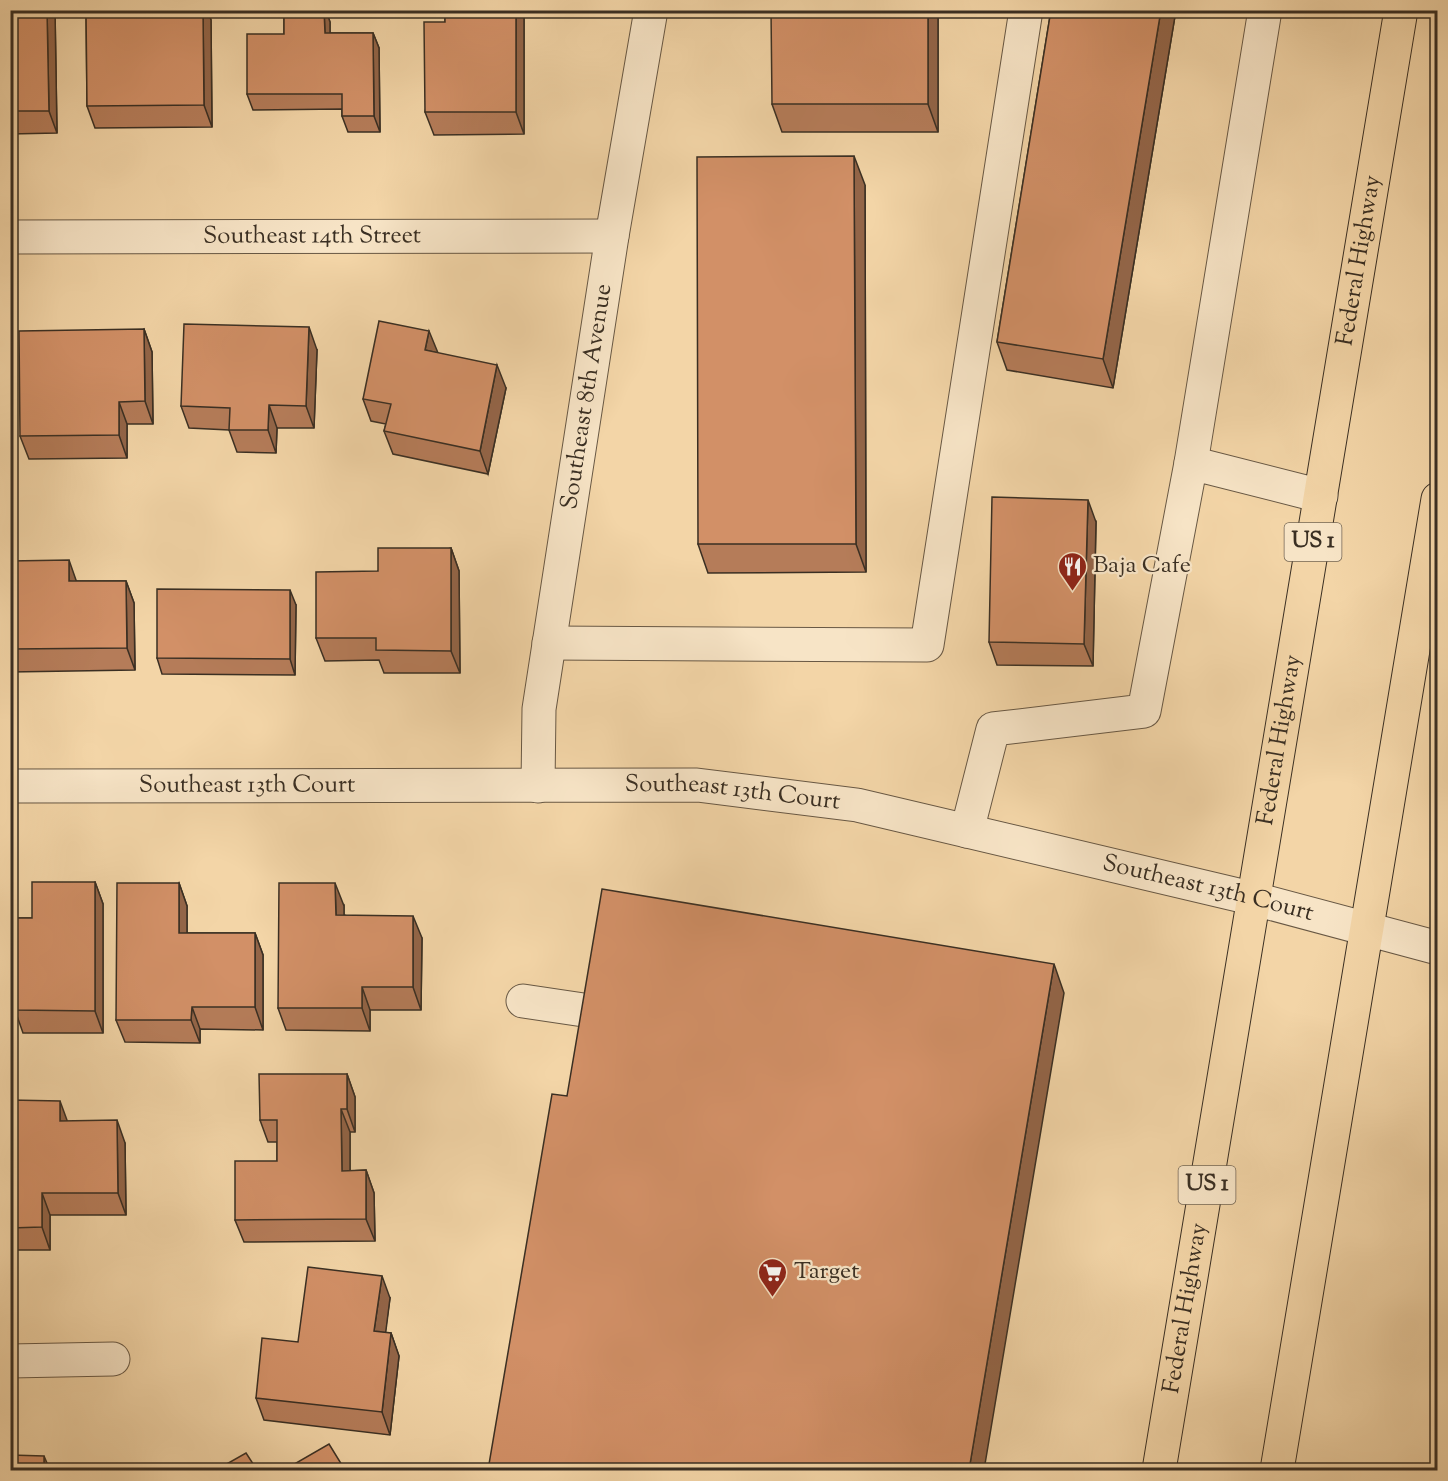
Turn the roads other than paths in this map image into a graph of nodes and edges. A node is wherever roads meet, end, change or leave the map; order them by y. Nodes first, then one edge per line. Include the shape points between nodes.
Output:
1 (651, 10) edge
2 (1026, 10) edge
3 (1266, 10) edge
4 (1401, 10) edge
5 (612, 236) junction
6 (10, 237) edge
7 (1191, 463) junction
8 (1321, 496) junction
9 (1437, 499) edge
10 (1431, 576) edge
11 (549, 643) junction
12 (10, 786) edge
13 (538, 786) junction
14 (967, 831) junction
15 (1255, 899) junction
16 (1366, 927) junction
17 (1437, 948) edge
18 (522, 1000) dead end
19 (597, 1012) edge
20 (113, 1359) dead end
21 (10, 1361) edge
22 (1159, 1470) edge
23 (1277, 1470) edge

1 - 5 street, Southeast 8th Avenue
2 - 11 street via 927,645
3 - 7 street
4 - 8 main road, Federal Highway / US 1
5 - 6 street, Southeast 14th Street
5 - 11 street, Southeast 8th Avenue
7 - 8 street
7 - 14 street via 1144,711 993,729
8 - 15 main road, Federal Highway / US 1
9 - 10 main road
10 - 16 main road
11 - 13 street, Southeast 8th Avenue via 539,709
12 - 13 street, Southeast 13th Court
13 - 14 street, Southeast 13th Court via 697,785 857,805
14 - 15 street, Southeast 13th Court
15 - 16 street, Southeast 13th Court
15 - 22 main road, Federal Highway / US 1
16 - 17 street, Southeast 13th Court
16 - 23 main road
18 - 19 street
20 - 21 street

